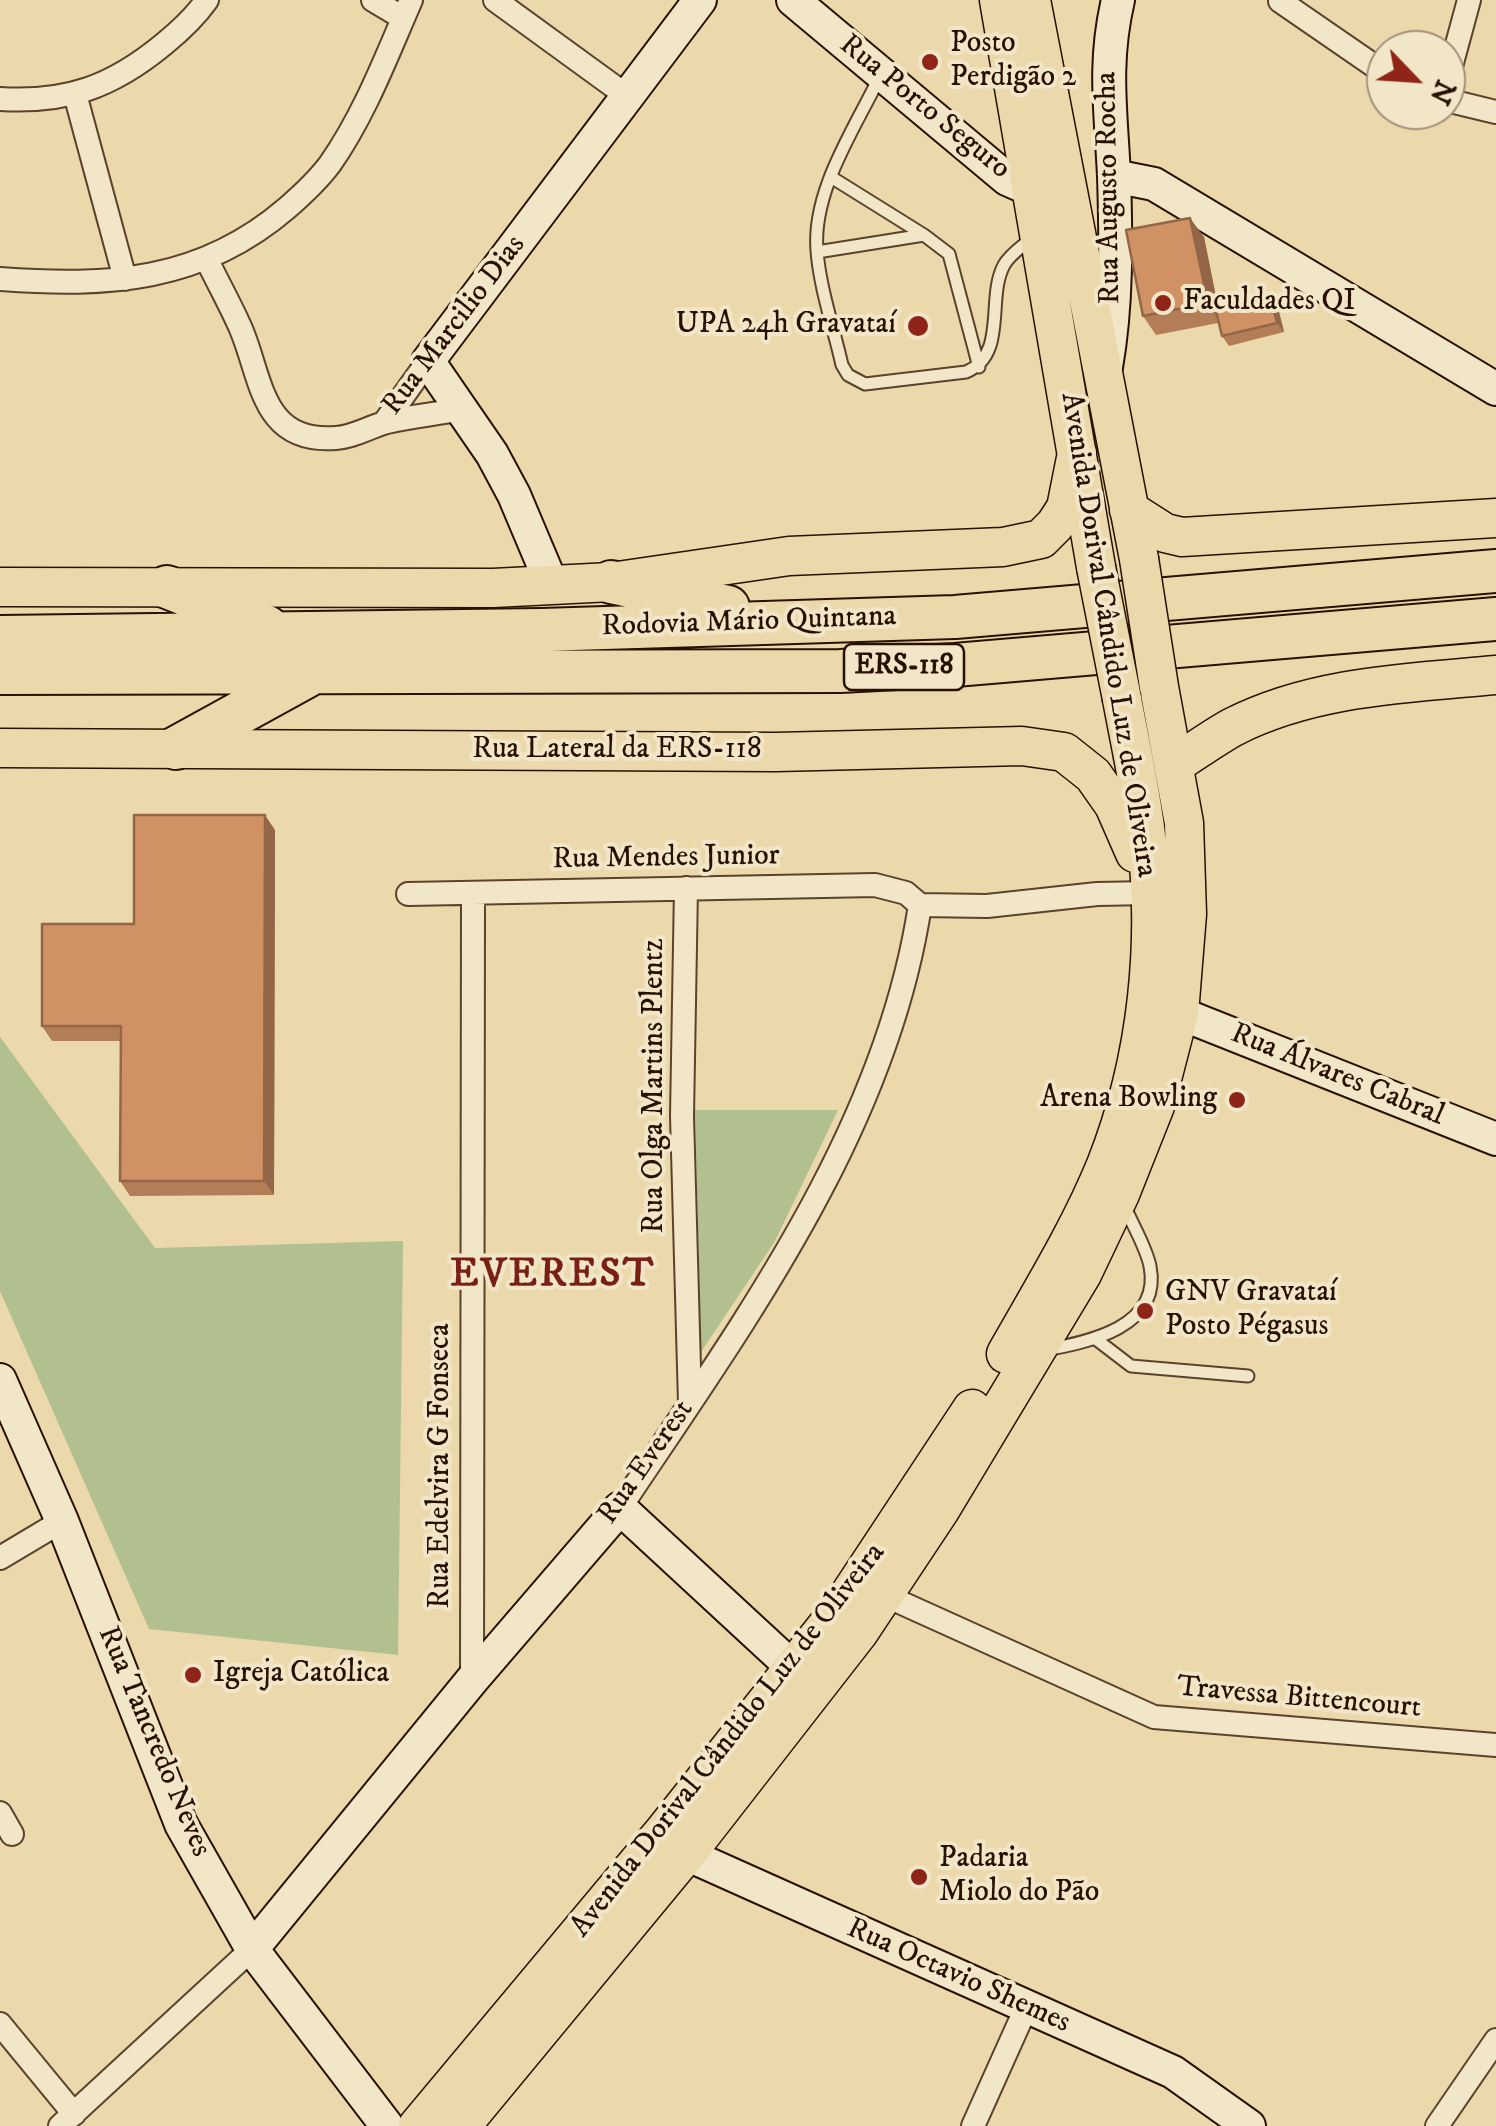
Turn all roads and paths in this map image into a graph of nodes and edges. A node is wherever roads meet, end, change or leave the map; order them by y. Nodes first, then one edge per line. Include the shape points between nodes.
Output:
1 (206, 0) edge
2 (373, 0) edge
3 (495, 0) edge
4 (700, 0) edge
5 (792, 0) edge
6 (998, 0) edge
7 (1031, 0) edge
8 (1118, 0) edge
9 (1280, 0) edge
10 (1469, 0) edge
11 (407, 9) edge
12 (1461, 30) edge
13 (1366, 60) edge
14 (881, 74) junction
15 (76, 94) junction
16 (627, 96) junction
17 (0, 99) edge
18 (1466, 105) edge
19 (1496, 112) edge
20 (1114, 176) junction
21 (831, 177) junction
22 (1049, 187) junction
23 (1039, 232) junction
24 (924, 235) junction
25 (817, 252) junction
26 (207, 260) junction
27 (0, 279) edge
28 (125, 279) junction
29 (428, 361) junction
30 (979, 367) junction
31 (1104, 377) junction
32 (1496, 388) edge
33 (462, 409) junction
34 (384, 423) junction
35 (1077, 453) junction
36 (1129, 510) junction
37 (1496, 518) edge
38 (1496, 571) edge
39 (611, 582) junction
40 (552, 585) junction
41 (0, 586) edge
42 (167, 587) junction
43 (1496, 619) edge
44 (792, 621) junction
45 (286, 635) junction
46 (0, 637) edge
47 (0, 673) edge
48 (311, 674) junction
49 (1496, 676) edge
50 (0, 748) edge
51 (176, 748) junction
52 (1175, 764) junction
53 (686, 888) junction
54 (473, 893) junction
55 (1150, 893) junction
56 (408, 894) dead end
57 (920, 906) junction
58 (1179, 1013) junction
59 (1496, 1139) edge
60 (1120, 1194) junction
61 (1097, 1340) junction
62 (1037, 1351) junction
63 (1248, 1376) dead end
64 (0, 1380) edge
65 (690, 1403) junction
66 (620, 1508) junction
67 (62, 1521) junction
68 (0, 1558) edge
69 (884, 1595) junction
70 (792, 1667) junction
71 (472, 1680) junction
72 (1496, 1745) edge
73 (0, 1813) edge
74 (12, 1834) dead end
75 (674, 1844) junction
76 (252, 1949) junction
77 (1026, 2008) junction
78 (0, 2024) edge
79 (1496, 2040) edge
80 (67, 2120) edge
81 (386, 2126) edge
82 (418, 2126) edge
83 (460, 2126) edge
84 (973, 2126) edge
85 (1249, 2126) edge
86 (1437, 2126) edge

1 - 15 street via 145,60
2 - 11 street
3 - 16 street
4 - 16 street, Rua Marcilio Dias
5 - 14 street, Rua Porto Seguro
6 - 22 main road, Avenida Dorival Cândido Luz de Oliveira
7 - 22 main road, Avenida Dorival Cândido Luz de Oliveira
8 - 20 street, Rua Augusto Rocha via 1107,64
9 - 13 street
10 - 12 street
11 - 26 street via 329,166 272,221
14 - 21 lane
14 - 22 street, Rua Porto Seguro via 1007,178
15 - 17 street
15 - 28 street
16 - 29 street, Rua Marcilio Dias
18 - 19 street
20 - 31 street, Rua Augusto Rocha via 1113,329
20 - 32 street via 1154,184
21 - 24 lane
21 - 25 lane
22 - 23 main road, Avenida Dorival Cândido Luz de Oliveira
22 - 31 main road, Avenida Dorival Cândido Luz de Oliveira
23 - 30 lane via 1005,261 991,344
23 - 35 main road, Avenida Dorival Cândido Luz de Oliveira
24 - 25 lane
24 - 30 lane via 949,254
25 - 30 lane via 842,365 856,382
26 - 28 street
26 - 34 street, Rua Marcilio Dias via 242,330 259,390 280,421 316,438
27 - 28 street
29 - 33 street
29 - 34 street, Rua Marcilio Dias
31 - 36 main road, Avenida Dorival Cândido Luz de Oliveira
33 - 34 street
33 - 40 street via 514,495
35 - 39 main road via 1066,508 1041,539 1002,548 789,556
35 - 55 main road, Avenida Dorival Cândido Luz de Oliveira, bridge via 1145,828
36 - 37 main road via 1182,537
36 - 52 main road, Avenida Dorival Cândido Luz de Oliveira, bridge
38 - 44 highway, Rodovia Mário Quintana / ERS-118 via 955,617
39 - 40 main road
39 - 44 highway
40 - 42 main road
41 - 42 main road
42 - 45 highway
43 - 48 highway, Rodovia Mário Quintana / ERS-118 via 840,671
44 - 45 highway, Rodovia Mário Quintana / ERS-118
45 - 46 highway, Rodovia Mário Quintana / ERS-118
47 - 48 highway, Rodovia Mário Quintana / ERS-118
48 - 51 highway
49 - 52 main road via 1376,686 1300,702 1234,726
50 - 51 main road, Rua Lateral da ERS-118
51 - 55 main road, Rua Lateral da ERS-118 via 776,752 1022,746 1064,752 1093,775 1114,805
52 - 58 main road, Avenida Dorival Cândido Luz de Oliveira via 1187,914
53 - 54 street, Rua Mendes Junior
53 - 57 street, Rua Mendes Junior via 876,884 906,892
53 - 65 street, Rua Olga Martins Plentz via 682,1116
54 - 56 street, Rua Mendes Junior
54 - 71 street, Rua Edelvira G Fonseca
55 - 57 street
55 - 70 main road, Avenida Dorival Cândido Luz de Oliveira via 1148,1000 1128,1098 1076,1230 918,1494
57 - 65 street, Rua Everest via 901,1000 831,1170
58 - 59 street, Rua Álvares Cabral
58 - 60 main road, Avenida Dorival Cândido Luz de Oliveira via 1155,1106
60 - 61 lane via 1150,1266 1150,1294 1137,1316
60 - 62 main road, Avenida Dorival Cândido Luz de Oliveira
61 - 62 lane
61 - 63 lane via 1131,1366
62 - 69 main road, Avenida Dorival Cândido Luz de Oliveira
64 - 67 street, Rua Tancredo Neves
65 - 66 street, Rua Everest
66 - 70 street
66 - 71 street, Rua Everest
67 - 68 street
67 - 76 street, Rua Tancredo Neves via 182,1824
69 - 72 street, Travessa Bittencourt via 1154,1717
69 - 75 main road, Avenida Dorival Cândido Luz de Oliveira
70 - 75 main road, Avenida Dorival Cândido Luz de Oliveira
71 - 76 street, Rua Everest
73 - 74 street
75 - 77 street, Rua Octavio Shemes
75 - 82 main road, Avenida Dorival Cândido Luz de Oliveira
75 - 83 main road, Avenida Dorival Cândido Luz de Oliveira
76 - 80 street
76 - 81 street, Rua Tancredo Neves
77 - 84 street
77 - 85 street, Rua Octavio Shemes via 1174,2072
78 - 80 street
79 - 86 street

